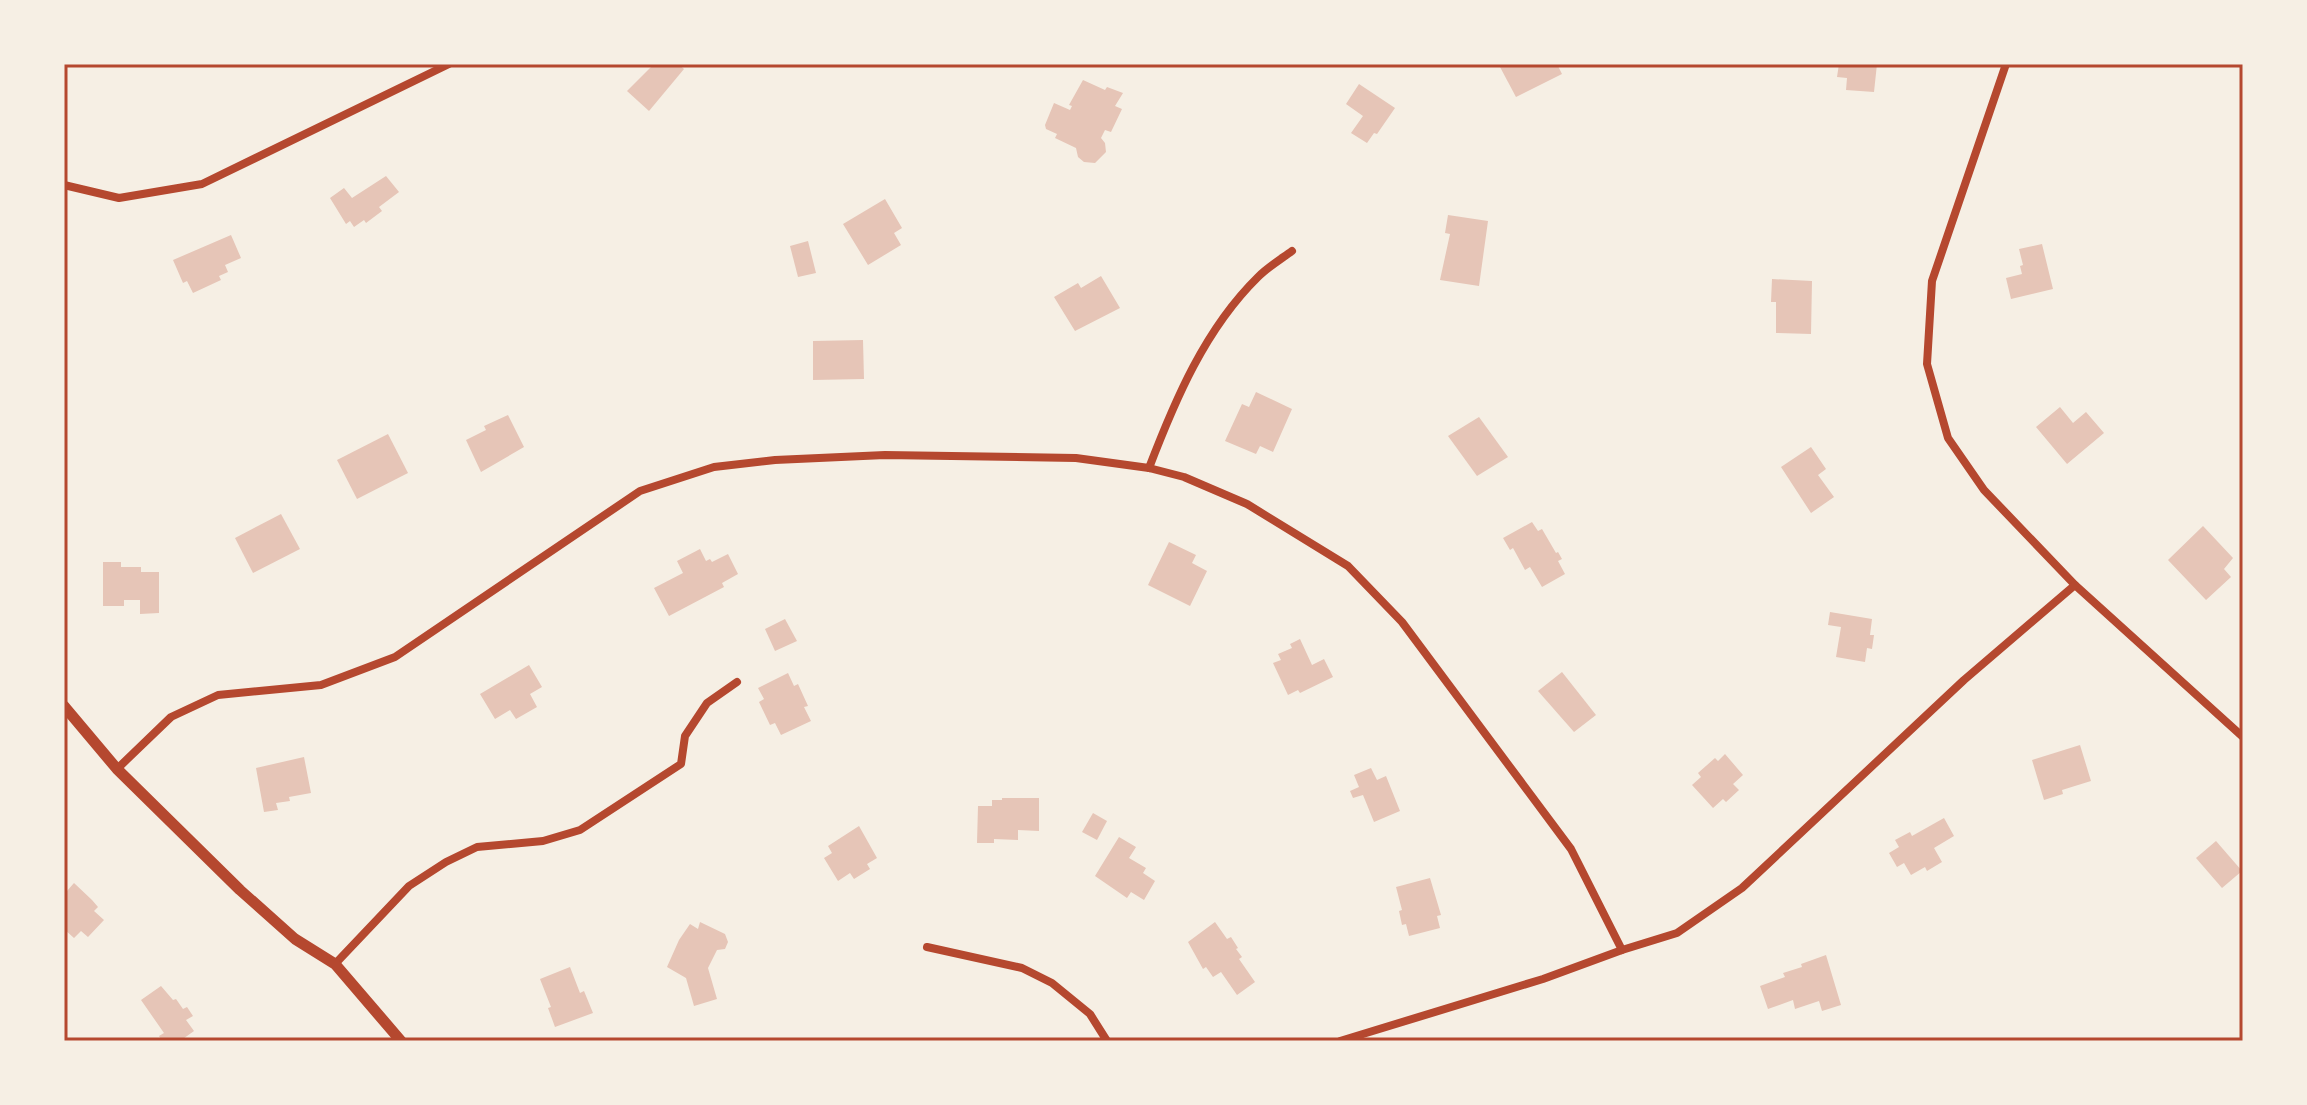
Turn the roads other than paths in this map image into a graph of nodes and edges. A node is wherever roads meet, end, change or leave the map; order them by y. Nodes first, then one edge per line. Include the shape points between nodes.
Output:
1 (449, 64) edge
2 (2006, 64) edge
3 (64, 185) edge
4 (1292, 251) dead end
5 (1149, 468) junction
6 (2075, 585) junction
7 (737, 682) dead end
8 (64, 706) edge
9 (2243, 737) edge
10 (117, 769) junction
11 (927, 947) dead end
12 (1622, 950) junction
13 (335, 964) junction
14 (401, 1041) edge
15 (1107, 1041) edge
16 (1340, 1041) edge

1 - 3 street via 202,184 119,198
2 - 6 street via 1932,281 1927,364 1948,438 1984,490
4 - 5 street via 1259,276 1219,324 1174,401
5 - 10 street via 1076,458 885,455 714,467 640,491 395,657 321,685 218,695 171,717
5 - 12 street via 1247,504 1348,566 1402,622 1571,849
6 - 9 street
6 - 12 street via 1964,680 1742,888 1677,933
7 - 13 street via 707,703 685,736 681,764 580,830 543,841 477,847 446,862 409,886
8 - 10 street
10 - 13 street via 240,890 295,939
11 - 15 street via 1022,968 1052,983 1090,1014
12 - 16 street
13 - 14 street

